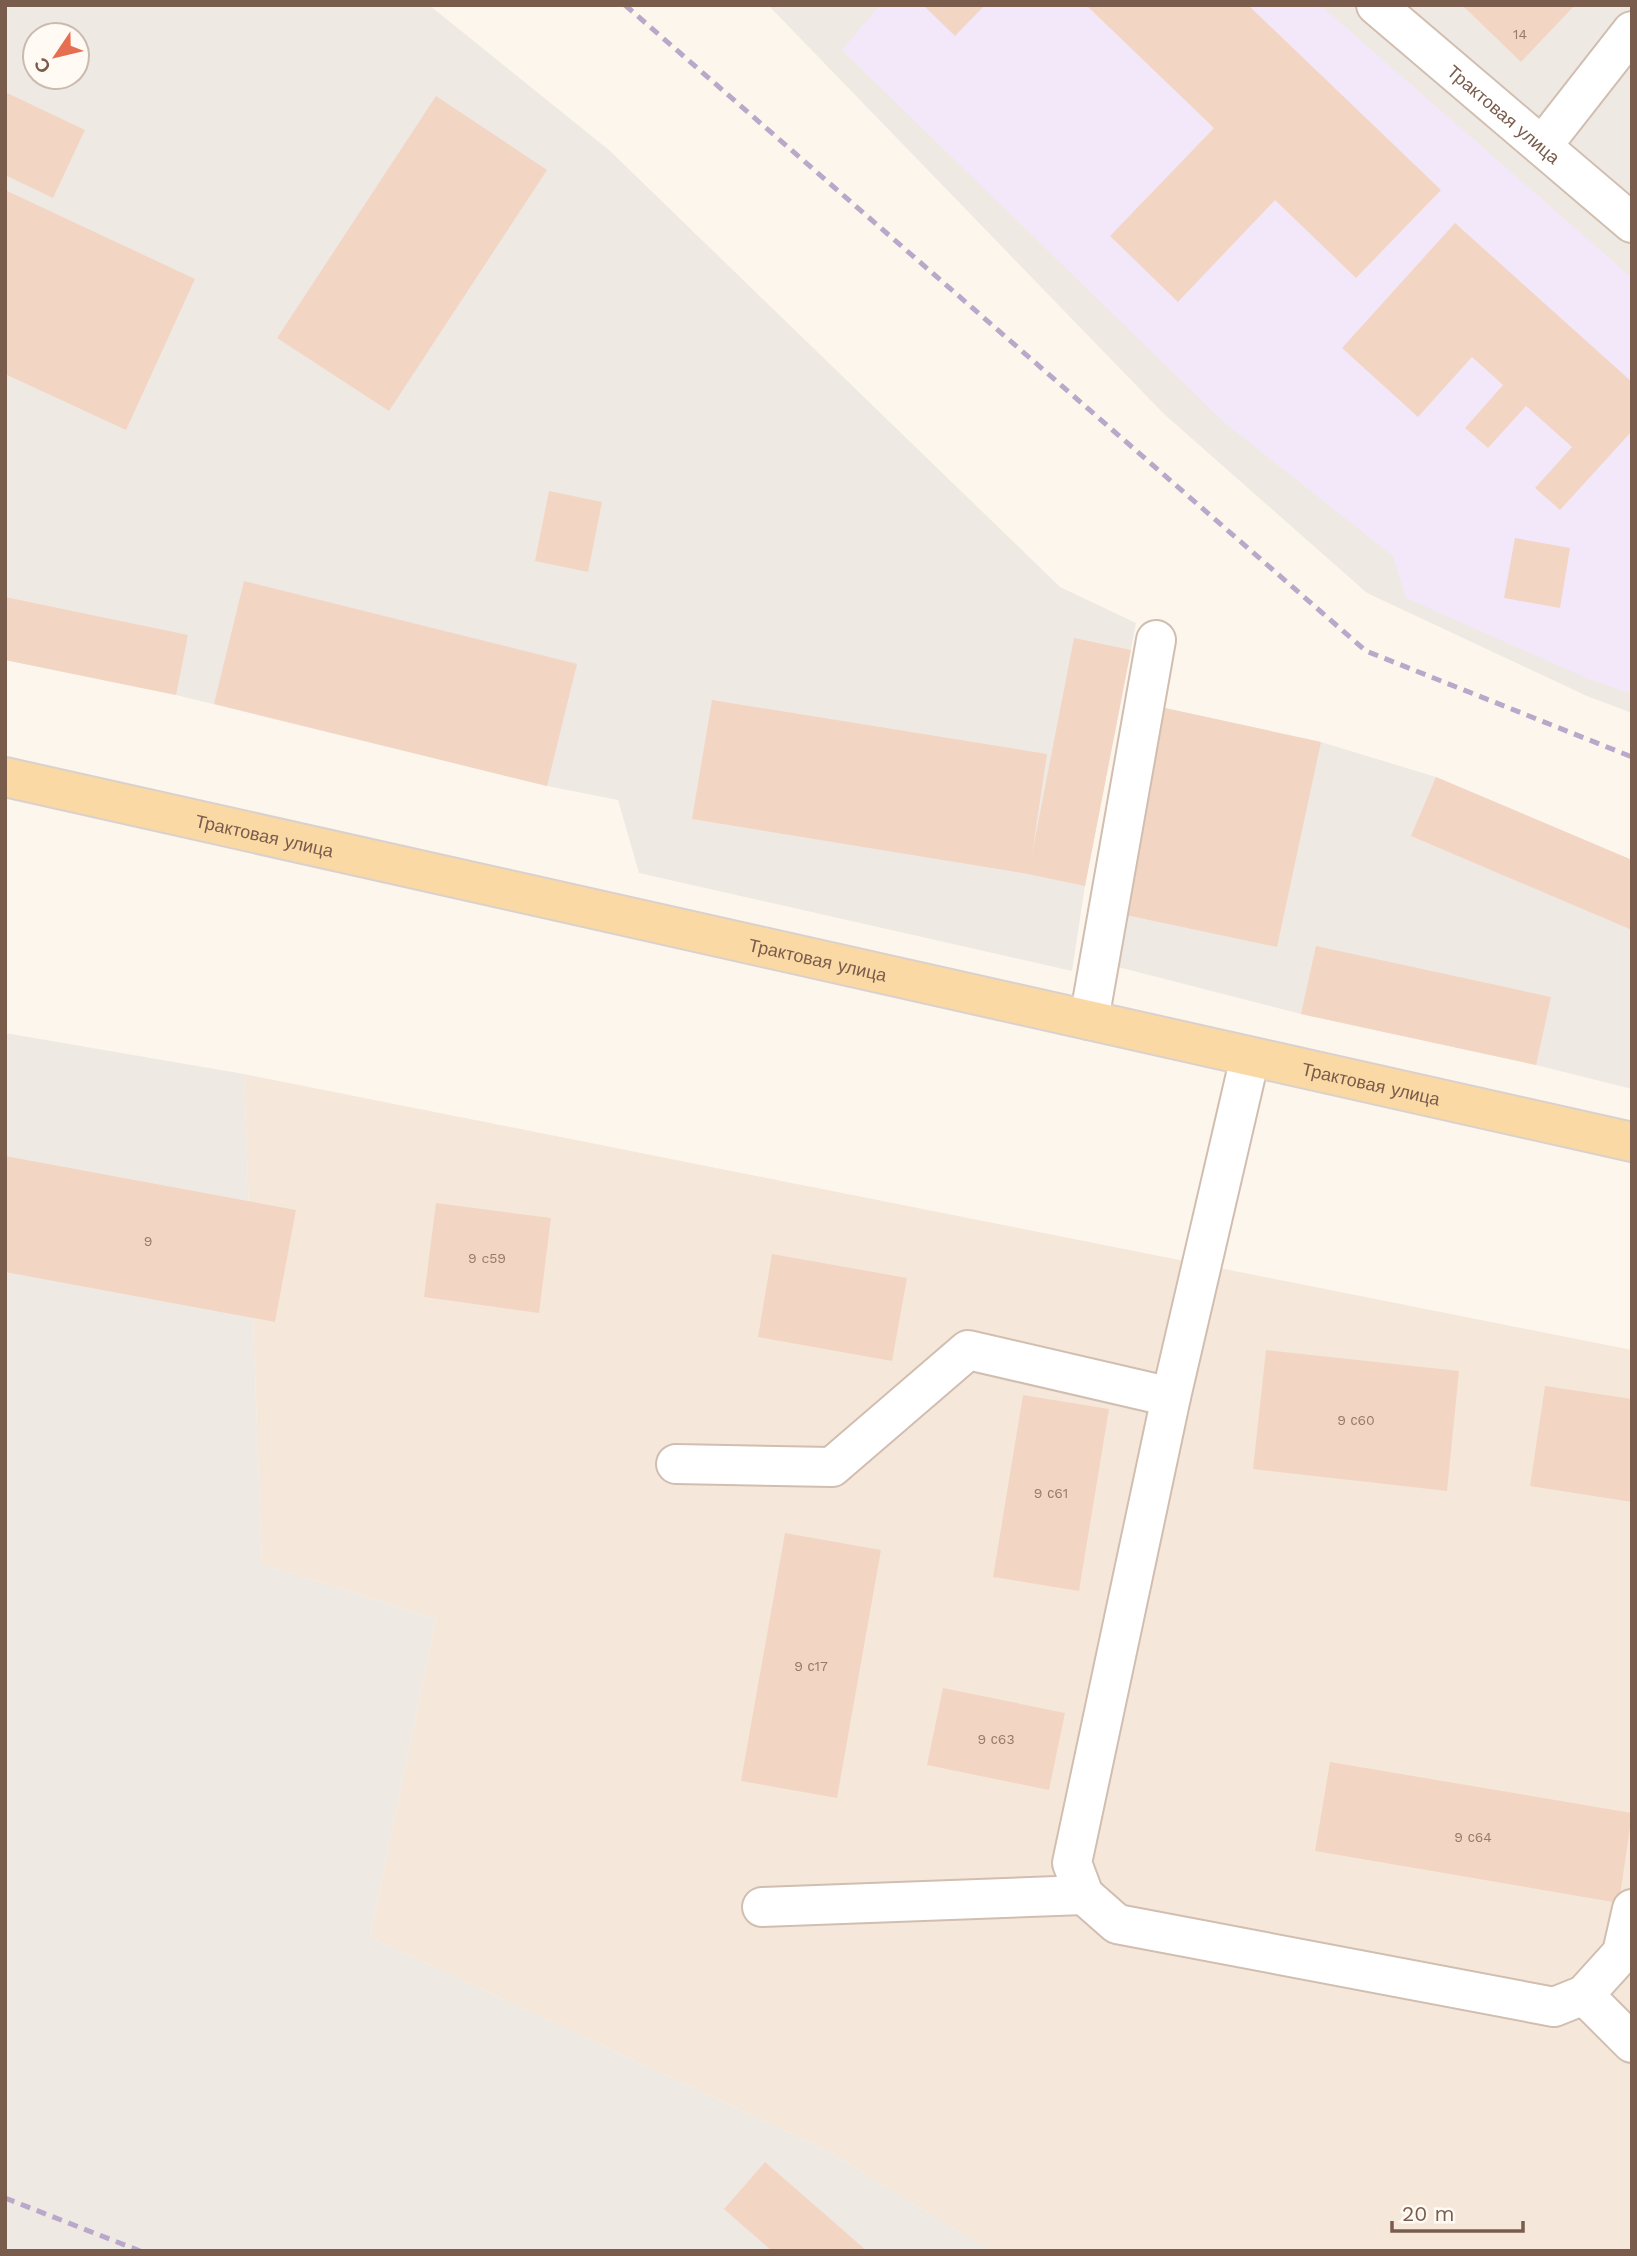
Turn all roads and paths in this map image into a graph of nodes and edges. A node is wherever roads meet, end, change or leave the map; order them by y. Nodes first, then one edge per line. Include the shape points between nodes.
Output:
1 (1376, 5) edge
2 (1632, 32) edge
3 (1542, 146) junction
4 (1632, 223) edge
5 (1156, 640) dead end
6 (5, 777) edge
7 (1089, 1020) junction
8 (1250, 1057) junction
9 (1632, 1142) edge
10 (1171, 1398) junction
11 (676, 1464) dead end
12 (1084, 1895) junction
13 (762, 1907) dead end
14 (1632, 1909) edge
15 (1584, 1995) junction
16 (1632, 2043) edge

1 - 3 lane, Трактовая улица
2 - 3 lane
3 - 4 lane, Трактовая улица
5 - 7 lane
6 - 7 main road, Трактовая улица
7 - 8 main road, Трактовая улица
8 - 9 main road, Трактовая улица
8 - 10 lane
10 - 11 lane via 968,1350 832,1467
10 - 12 lane via 1072,1863
12 - 13 lane
12 - 15 lane via 1117,1924 1554,2007
14 - 15 lane via 1622,1954
15 - 16 lane

